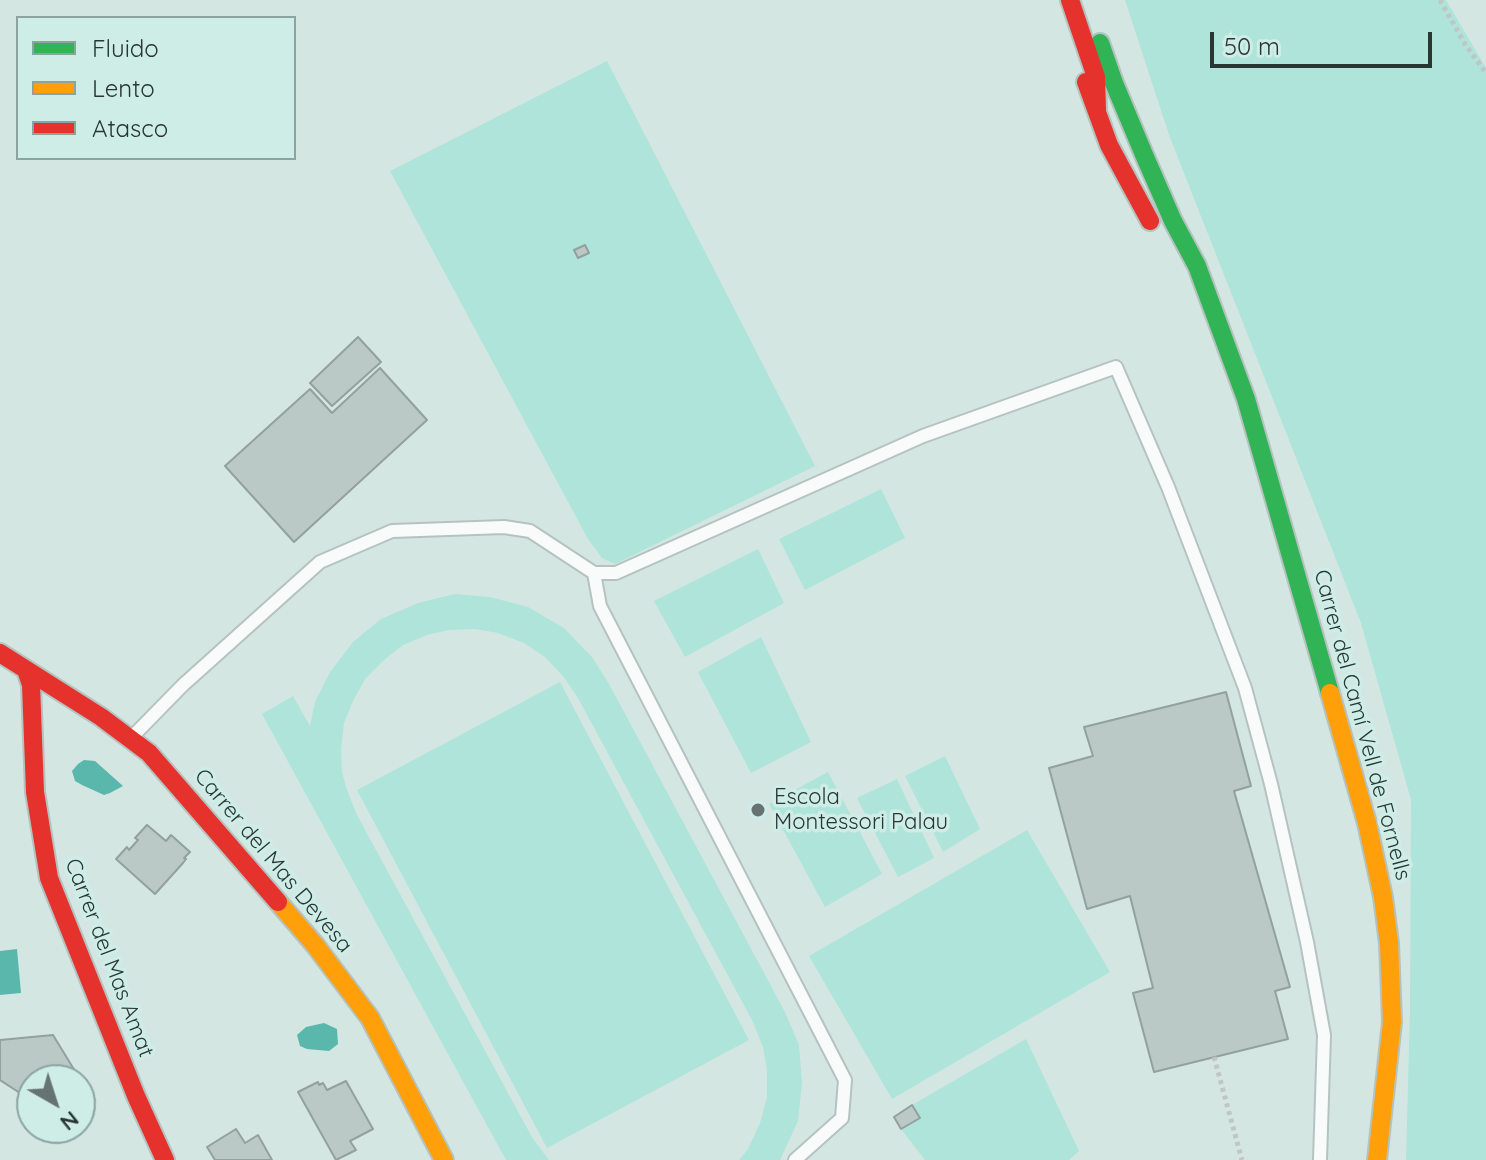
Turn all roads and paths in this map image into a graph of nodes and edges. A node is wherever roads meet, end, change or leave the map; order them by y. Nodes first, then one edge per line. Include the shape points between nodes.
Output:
1 (1056, 0) edge
2 (1070, 0) edge
3 (1440, 0) edge
4 (1092, 13) edge
5 (1486, 73) edge
6 (1097, 110) junction
7 (1214, 314) junction
8 (594, 573) junction
9 (0, 653) edge
10 (26, 670) junction
11 (130, 739) junction
12 (1214, 1057) dead end
13 (165, 1160) edge
14 (444, 1160) edge
15 (795, 1160) edge
16 (1242, 1160) edge
17 (1320, 1160) edge
18 (1377, 1160) edge

1 - 6 street, Carrer del Camí Vell de Fornells
2 - 6 street via 1096,77
3 - 5 path
4 - 7 street, Carrer del Camí Vell de Fornells via 1139,145
6 - 7 street, Carrer del Camí Vell de Fornells via 1142,209
7 - 18 street, Carrer del Camí Vell de Fornells via 1259,441 1383,897 1392,1022
8 - 11 lane via 530,531 392,531 320,562
8 - 15 lane via 600,606 845,1080 842,1118
8 - 17 lane via 616,573 923,436 1116,367 1245,688 1271,784 1324,1035
9 - 10 street, Carrer del Mas Devesa
10 - 11 street, Carrer del Mas Devesa
10 - 13 street, Carrer del Mas Amat via 35,792 49,878
11 - 14 street, Carrer del Mas Devesa via 180,787 370,1018
12 - 16 path

